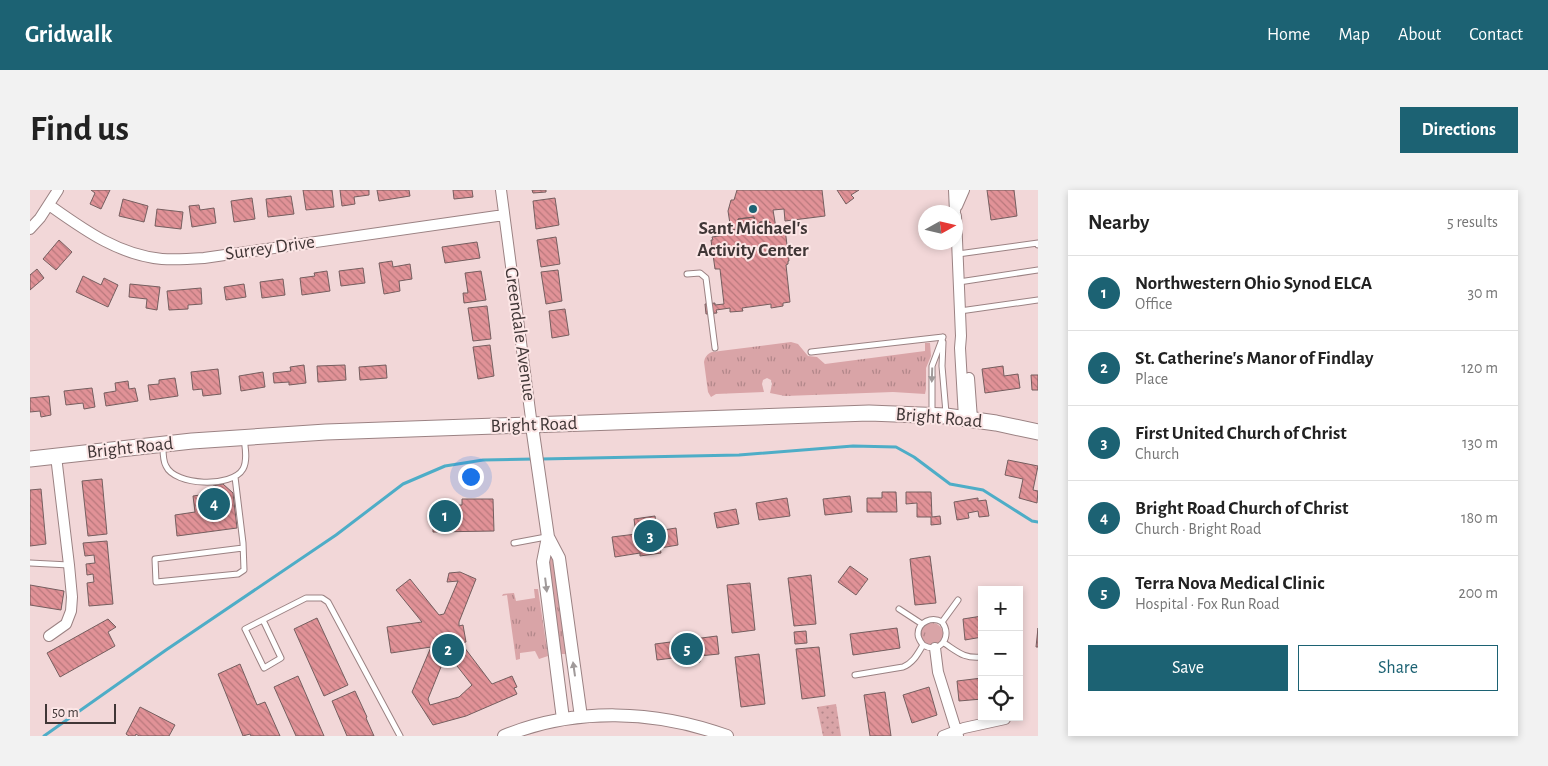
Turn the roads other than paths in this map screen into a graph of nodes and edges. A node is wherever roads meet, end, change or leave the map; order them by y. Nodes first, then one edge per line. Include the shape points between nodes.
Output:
1 (58, 190) edge
2 (501, 190) edge
3 (954, 190) edge
4 (964, 190) edge
5 (49, 205) junction
6 (955, 205) edge
7 (958, 205) edge
8 (504, 215) junction
9 (30, 229) edge
10 (1038, 245) edge
11 (958, 250) edge
12 (958, 254) junction
13 (1038, 270) edge
14 (687, 274) dead end
15 (959, 282) junction
16 (1038, 300) edge
17 (960, 311) junction
18 (943, 337) junction
19 (715, 348) dead end
20 (812, 352) dead end
21 (939, 416) junction
22 (968, 419) junction
23 (532, 426) junction
24 (1038, 432) edge
25 (244, 437) junction
26 (162, 444) junction
27 (56, 456) junction
28 (30, 459) edge
29 (235, 477) junction
30 (548, 536) junction
31 (514, 542) dead end
32 (244, 548) junction
33 (30, 563) edge
34 (69, 565) junction
35 (958, 600) dead end
36 (898, 610) dead end
37 (263, 620) junction
38 (942, 622) junction
39 (922, 624) junction
40 (49, 636) dead end
41 (939, 645) junction
42 (923, 646) junction
43 (978, 657) edge
44 (855, 675) dead end
45 (581, 717) junction
46 (563, 720) junction
47 (991, 721) edge
48 (958, 733) edge
49 (400, 736) edge
50 (504, 736) edge
51 (727, 736) edge
52 (943, 736) edge

1 - 5 street
2 - 8 street, Greendale Avenue
3 - 6 street
4 - 7 street
5 - 8 street, Surrey Drive via 107,243 136,254 176,259 204,258
5 - 9 street
8 - 23 street, Greendale Avenue
10 - 12 lane
11 - 12 street
12 - 15 street
13 - 15 lane
14 - 19 lane via 700,273 706,278
15 - 17 street
16 - 17 lane
17 - 22 street via 960,348
18 - 20 lane
18 - 21 lane
18 -> 21 lane via 932,366
21 - 22 main road, Bright Road
21 - 23 main road, Bright Road via 864,413
22 - 24 main road, Bright Road
23 - 25 main road, Bright Road
23 - 30 street, Greendale Avenue
25 - 26 main road, Bright Road
25 - 29 lane via 245,462
26 - 27 main road, Bright Road
26 - 29 lane via 166,467 177,476 212,482
27 - 28 main road, Bright Road
27 - 34 street
29 - 32 lane
30 - 31 lane
45 -> 30 street, Greendale Avenue via 559,558
30 -> 46 street, Greendale Avenue via 543,562
32 - 32 lane via 244,570 238,574 156,582 155,559
33 - 34 lane
34 - 40 street via 72,597 69,618
35 - 38 lane
36 - 39 lane
37 - 37 lane via 245,629 264,668 281,658
37 - 49 lane via 306,598 322,598 328,602
38 - 39 lane via 935,619
38 - 41 lane via 947,635
39 - 42 lane via 918,634
41 - 42 lane
41 - 43 lane via 962,655
41 - 48 street via 938,672
42 - 44 lane via 909,665
45 - 46 street
45 - 51 street via 652,717
46 - 50 street
47 - 48 street
48 - 52 street

